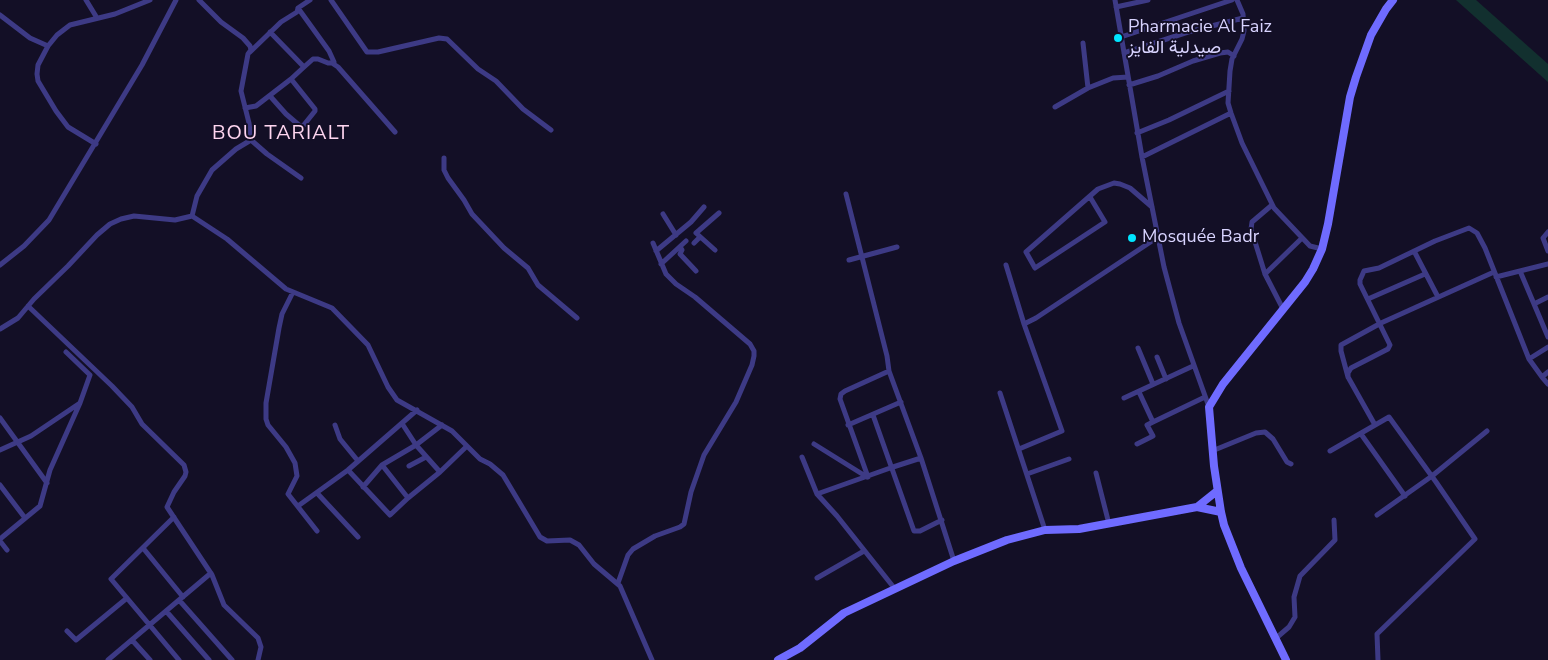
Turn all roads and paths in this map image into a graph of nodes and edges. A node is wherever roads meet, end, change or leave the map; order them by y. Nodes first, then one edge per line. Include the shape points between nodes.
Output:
1 (86, 0) edge
2 (150, 0) edge
3 (176, 0) edge
4 (199, 0) edge
5 (310, 0) edge
6 (331, 0) edge
7 (1114, 0) edge
8 (1148, 0) edge
9 (1232, 0) edge
10 (1237, 0) edge
11 (1393, 0) edge
12 (1116, 7) junction
13 (298, 8) junction
14 (0, 15) edge
15 (97, 18) junction
16 (1243, 18) junction
17 (270, 32) junction
18 (1121, 37) junction
19 (1083, 43) dead end
20 (48, 46) junction
21 (1124, 53) junction
22 (248, 54) junction
23 (1234, 56) junction
24 (332, 63) junction
25 (304, 67) junction
26 (1128, 77) junction
27 (290, 79) junction
28 (1129, 85) junction
29 (1088, 88) junction
30 (1229, 91) junction
31 (270, 96) junction
32 (1055, 107) dead end
33 (245, 108) junction
34 (1231, 114) junction
35 (551, 130) dead end
36 (395, 132) dead end
37 (1137, 132) junction
38 (251, 140) junction
39 (96, 144) junction
40 (1142, 157) junction
41 (444, 158) dead end
42 (301, 178) dead end
43 (846, 194) dead end
44 (1090, 197) junction
45 (1272, 205) junction
46 (704, 207) dead end
47 (1152, 208) junction
48 (720, 213) dead end
49 (662, 214) dead end
50 (192, 216) junction
51 (1548, 232) edge
52 (676, 235) junction
53 (1158, 236) junction
54 (700, 237) junction
55 (1302, 238) junction
56 (686, 241) dead end
57 (653, 243) dead end
58 (694, 243) dead end
59 (680, 247) junction
60 (897, 247) dead end
61 (1322, 248) junction
62 (715, 250) dead end
63 (656, 251) junction
64 (1414, 251) junction
65 (1548, 251) edge
66 (862, 256) junction
67 (849, 260) dead end
68 (661, 264) junction
69 (1548, 264) edge
70 (0, 265) edge
71 (1006, 265) dead end
72 (696, 271) dead end
73 (1520, 271) junction
74 (1265, 274) junction
75 (1426, 274) junction
76 (1495, 274) junction
77 (293, 292) junction
78 (1548, 297) edge
79 (1438, 298) junction
80 (1368, 299) junction
81 (1534, 304) junction
82 (28, 306) junction
83 (1283, 309) junction
84 (577, 318) dead end
85 (1381, 322) junction
86 (1024, 324) junction
87 (1546, 328) edge
88 (0, 329) edge
89 (1548, 337) edge
90 (1138, 348) dead end
91 (1548, 348) edge
92 (66, 352) dead end
93 (1157, 357) dead end
94 (1529, 359) junction
95 (1193, 366) junction
96 (889, 371) junction
97 (1548, 372) edge
98 (1348, 377) junction
99 (1542, 377) junction
100 (1166, 379) junction
101 (1153, 384) junction
102 (1548, 384) edge
103 (1138, 392) junction
104 (1000, 393) dead end
105 (1205, 397) junction
106 (1124, 398) dead end
107 (901, 402) junction
108 (80, 403) junction
109 (1210, 407) junction
110 (417, 410) junction
111 (874, 415) junction
112 (0, 418) edge
113 (1153, 422) junction
114 (402, 424) junction
115 (335, 425) dead end
116 (442, 425) junction
117 (848, 425) junction
118 (1375, 425) junction
119 (1487, 431) dead end
120 (1362, 434) junction
121 (19, 442) junction
122 (814, 444) dead end
123 (1137, 444) dead end
124 (416, 445) junction
125 (466, 446) junction
126 (1019, 448) junction
127 (0, 450) edge
128 (1212, 451) junction
129 (1330, 451) dead end
130 (426, 457) junction
131 (802, 457) dead end
132 (921, 458) junction
133 (1069, 459) dead end
134 (358, 461) junction
135 (1291, 464) dead end
136 (382, 465) junction
137 (409, 466) dead end
138 (893, 467) junction
139 (348, 470) junction
140 (440, 472) junction
141 (1096, 473) dead end
142 (1027, 474) junction
143 (1432, 476) junction
144 (868, 477) junction
145 (47, 483) junction
146 (0, 485) edge
147 (363, 487) junction
148 (1217, 491) junction
149 (317, 493) junction
150 (817, 494) junction
151 (1405, 496) junction
152 (408, 498) junction
153 (298, 506) junction
154 (1197, 507) junction
155 (1221, 512) junction
156 (1377, 515) dead end
157 (174, 517) junction
158 (25, 518) junction
159 (942, 520) junction
160 (1334, 520) dead end
161 (1110, 524) junction
162 (1045, 530) junction
163 (317, 531) dead end
164 (358, 537) dead end
165 (0, 540) edge
166 (143, 548) junction
167 (7, 550) dead end
168 (864, 551) junction
169 (954, 561) junction
170 (211, 574) junction
171 (817, 578) dead end
172 (618, 583) junction
173 (895, 589) junction
174 (127, 598) junction
175 (181, 598) junction
176 (166, 611) junction
177 (150, 625) junction
178 (67, 631) dead end
179 (1275, 639) junction
180 (132, 640) junction
181 (108, 660) edge
182 (150, 660) edge
183 (179, 660) edge
184 (209, 660) edge
185 (232, 660) edge
186 (258, 660) edge
187 (652, 660) edge
188 (778, 660) edge
189 (1286, 660) edge
190 (1378, 660) edge

1 - 15 street
2 - 15 street
3 - 39 street
4 - 22 street via 248,42 251,50
5 - 13 street
6 - 35 street via 367,52 447,39 523,109
7 - 12 street
8 - 12 street
9 - 18 street
10 - 16 street
11 - 61 main road via 1371,35 1350,97
12 - 18 street
13 - 17 street
13 - 24 street via 329,51
14 - 20 street via 30,38
15 - 20 street via 70,25
16 - 21 street
16 - 23 street via 1243,36
17 - 22 street
17 - 25 street
18 - 21 street
19 - 29 street
20 - 39 street via 38,65 38,80 68,127
21 - 26 street
22 - 33 street via 242,85
23 - 28 street via 1228,52 1220,53
23 - 30 street
24 - 25 street via 315,59
24 - 36 street
25 - 27 street
26 - 28 street
26 - 29 street via 1112,78
27 - 31 street
27 - 31 street via 315,109 303,126 286,114
28 - 37 street
29 - 32 street
30 - 34 street
30 - 37 street
31 - 33 street via 256,106
33 - 38 street
34 - 40 street
34 - 45 street
37 - 40 street
38 - 42 street
38 - 50 street via 212,170 197,196
39 - 70 street via 49,220
40 - 47 street
41 - 84 street via 448,178 472,214 528,268 538,286
43 - 66 street
44 - 44 street via 1026,252 1035,268 1105,222
44 - 47 street via 1098,189 1120,184 1130,188
45 - 55 street
45 - 74 street via 1251,225
46 - 52 street
47 - 53 street
48 - 54 street via 696,233
49 - 52 street
50 - 77 street
50 - 82 street via 175,220 134,216 114,222 97,235
51 - 65 street via 1543,238
52 - 63 street
53 - 86 street
53 - 95 street via 1179,324
54 - 58 street
54 - 62 street
55 - 61 street via 1310,246
55 - 74 street
56 - 59 street
57 - 63 street
59 - 68 street
59 - 72 street via 680,254
60 - 66 street
61 - 83 main road via 1305,282
63 - 68 street
64 - 75 street
64 - 76 street via 1469,228 1477,233
64 - 80 street via 1379,268 1364,271 1360,284
66 - 67 street
66 - 96 street
68 - 172 street via 676,284 750,344 754,356 736,402 704,455 684,524 633,549
69 - 73 street
71 - 86 street
73 - 76 street
73 - 81 street
74 - 83 street
75 - 79 street
75 - 80 street
76 - 79 street
76 - 94 street
77 - 110 street via 325,304 340,316 368,345 392,394
77 - 153 street via 281,321 265,411 267,422 295,462 297,476 288,494
78 - 81 street
79 - 85 street
80 - 85 street
81 - 87 street
82 - 88 street via 18,318
82 - 157 street via 112,386 132,407 142,424 184,465 185,476 167,507
83 - 109 main road via 1223,384
85 - 98 street via 1341,345
85 - 98 street via 1390,342 1388,349 1351,368
86 - 126 street via 1062,432
87 - 89 street
90 - 101 street
91 - 94 street
92 - 108 street via 90,375
93 - 100 street
94 - 99 street
95 - 100 street
95 - 105 street
96 - 107 street
96 - 117 street via 841,394
97 - 99 street
98 - 118 street
99 - 102 street
100 - 101 street
101 - 103 street
103 - 106 street
103 - 113 street
104 - 126 street
105 - 109 street
105 - 113 street
107 - 111 street
107 - 132 street
108 - 121 street
108 - 145 street
109 - 128 main road
110 - 114 street
110 - 116 street
111 - 117 street
111 - 138 street
112 - 121 street
113 - 123 street via 1147,425 1153,436
114 - 124 street
114 - 134 street
115 - 134 street via 340,439
116 - 124 street
116 - 125 street
117 - 144 street
118 - 120 street
118 - 143 street via 1389,417
119 - 143 street
120 - 129 street
120 - 151 street
121 - 127 street
121 - 145 street
122 - 144 street
124 - 130 street
124 - 136 street
125 - 140 street
125 - 172 street via 503,475 540,537 548,541 578,543 598,568
126 - 142 street
128 - 135 street via 1265,432 1274,439
128 - 148 main road
130 - 137 street
130 - 140 street
131 - 150 street
132 - 138 street
132 - 159 street
133 - 142 street
134 - 139 street
136 - 147 street
136 - 152 street
138 - 144 street
138 - 159 street via 914,531
139 - 147 street
139 - 149 street
140 - 152 street
141 - 161 street
142 - 162 street
143 - 151 street
143 - 190 street via 1475,539 1377,634
144 - 150 street
145 - 158 street via 40,506
146 - 158 street
147 - 152 street via 390,515
148 - 154 main road
148 - 155 main road
149 - 153 street
149 - 164 street
150 - 168 street
151 - 156 street
153 - 163 street
154 - 155 main road
154 - 161 main road
155 - 179 main road via 1232,549
157 - 166 street
157 - 170 street
158 - 165 street
159 - 169 street
160 - 179 street via 1336,540 1300,576 1294,597 1295,617
161 - 162 main road
162 - 169 main road via 1007,540
165 - 167 street
166 - 174 street via 111,578
166 - 175 street
168 - 171 street
168 - 173 street
169 - 173 main road
170 - 175 street
170 - 186 street via 224,605 258,638 261,647
172 - 187 street
173 - 188 main road via 839,616 800,648
174 - 177 street
174 - 178 street via 76,640
175 - 176 street
175 - 185 street
176 - 177 street
176 - 184 street
177 - 180 street
177 - 183 street
179 - 189 main road
180 - 181 street
180 - 182 street

